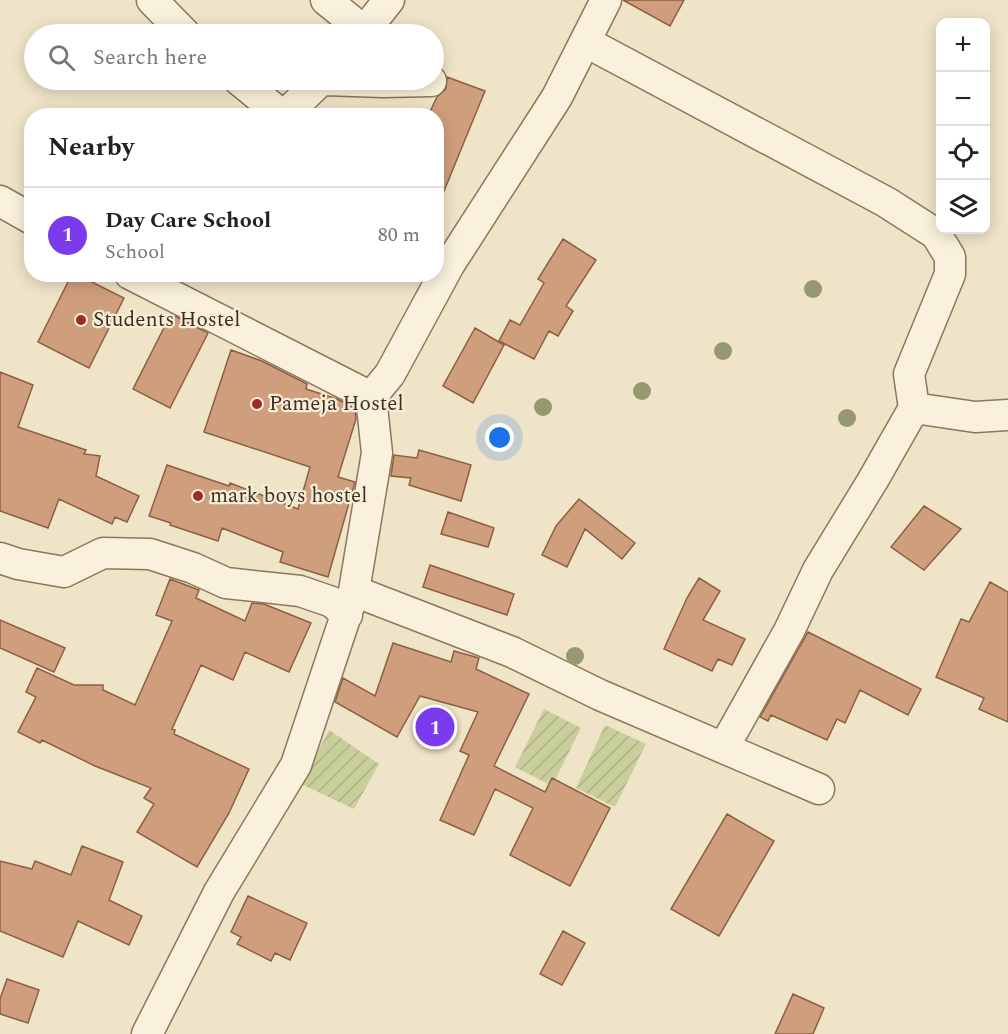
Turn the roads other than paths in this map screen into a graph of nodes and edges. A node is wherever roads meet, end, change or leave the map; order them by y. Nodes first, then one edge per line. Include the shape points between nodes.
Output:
1 (152, 0) edge
2 (326, 0) edge
3 (388, 0) edge
4 (606, 0) edge
5 (175, 24) edge
6 (353, 24) edge
7 (370, 24) edge
8 (586, 42) junction
9 (251, 90) edge
10 (312, 90) edge
11 (273, 108) edge
12 (292, 108) edge
13 (0, 201) edge
14 (24, 214) edge
15 (444, 260) edge
16 (145, 282) edge
17 (433, 282) edge
18 (371, 397) junction
19 (914, 408) junction
20 (1008, 415) edge
21 (0, 558) edge
22 (351, 603) junction
23 (724, 747) junction
24 (819, 789) dead end
25 (147, 1034) edge

1 - 5 street
2 - 6 street
3 - 7 street
4 - 8 street
8 - 15 street via 557,97
8 - 19 street via 876,197 936,234 950,257 950,274 909,374
9 - 11 street
10 - 12 street
13 - 14 street
16 - 18 street
17 - 18 street via 390,374
18 - 22 street via 377,453
19 - 20 street via 975,417
19 - 23 street via 818,570
21 - 22 street via 64,572 103,553 150,554 226,583 300,591 332,602
22 - 23 street via 512,652 600,695
22 - 25 street via 296,765 219,892
23 - 24 street

